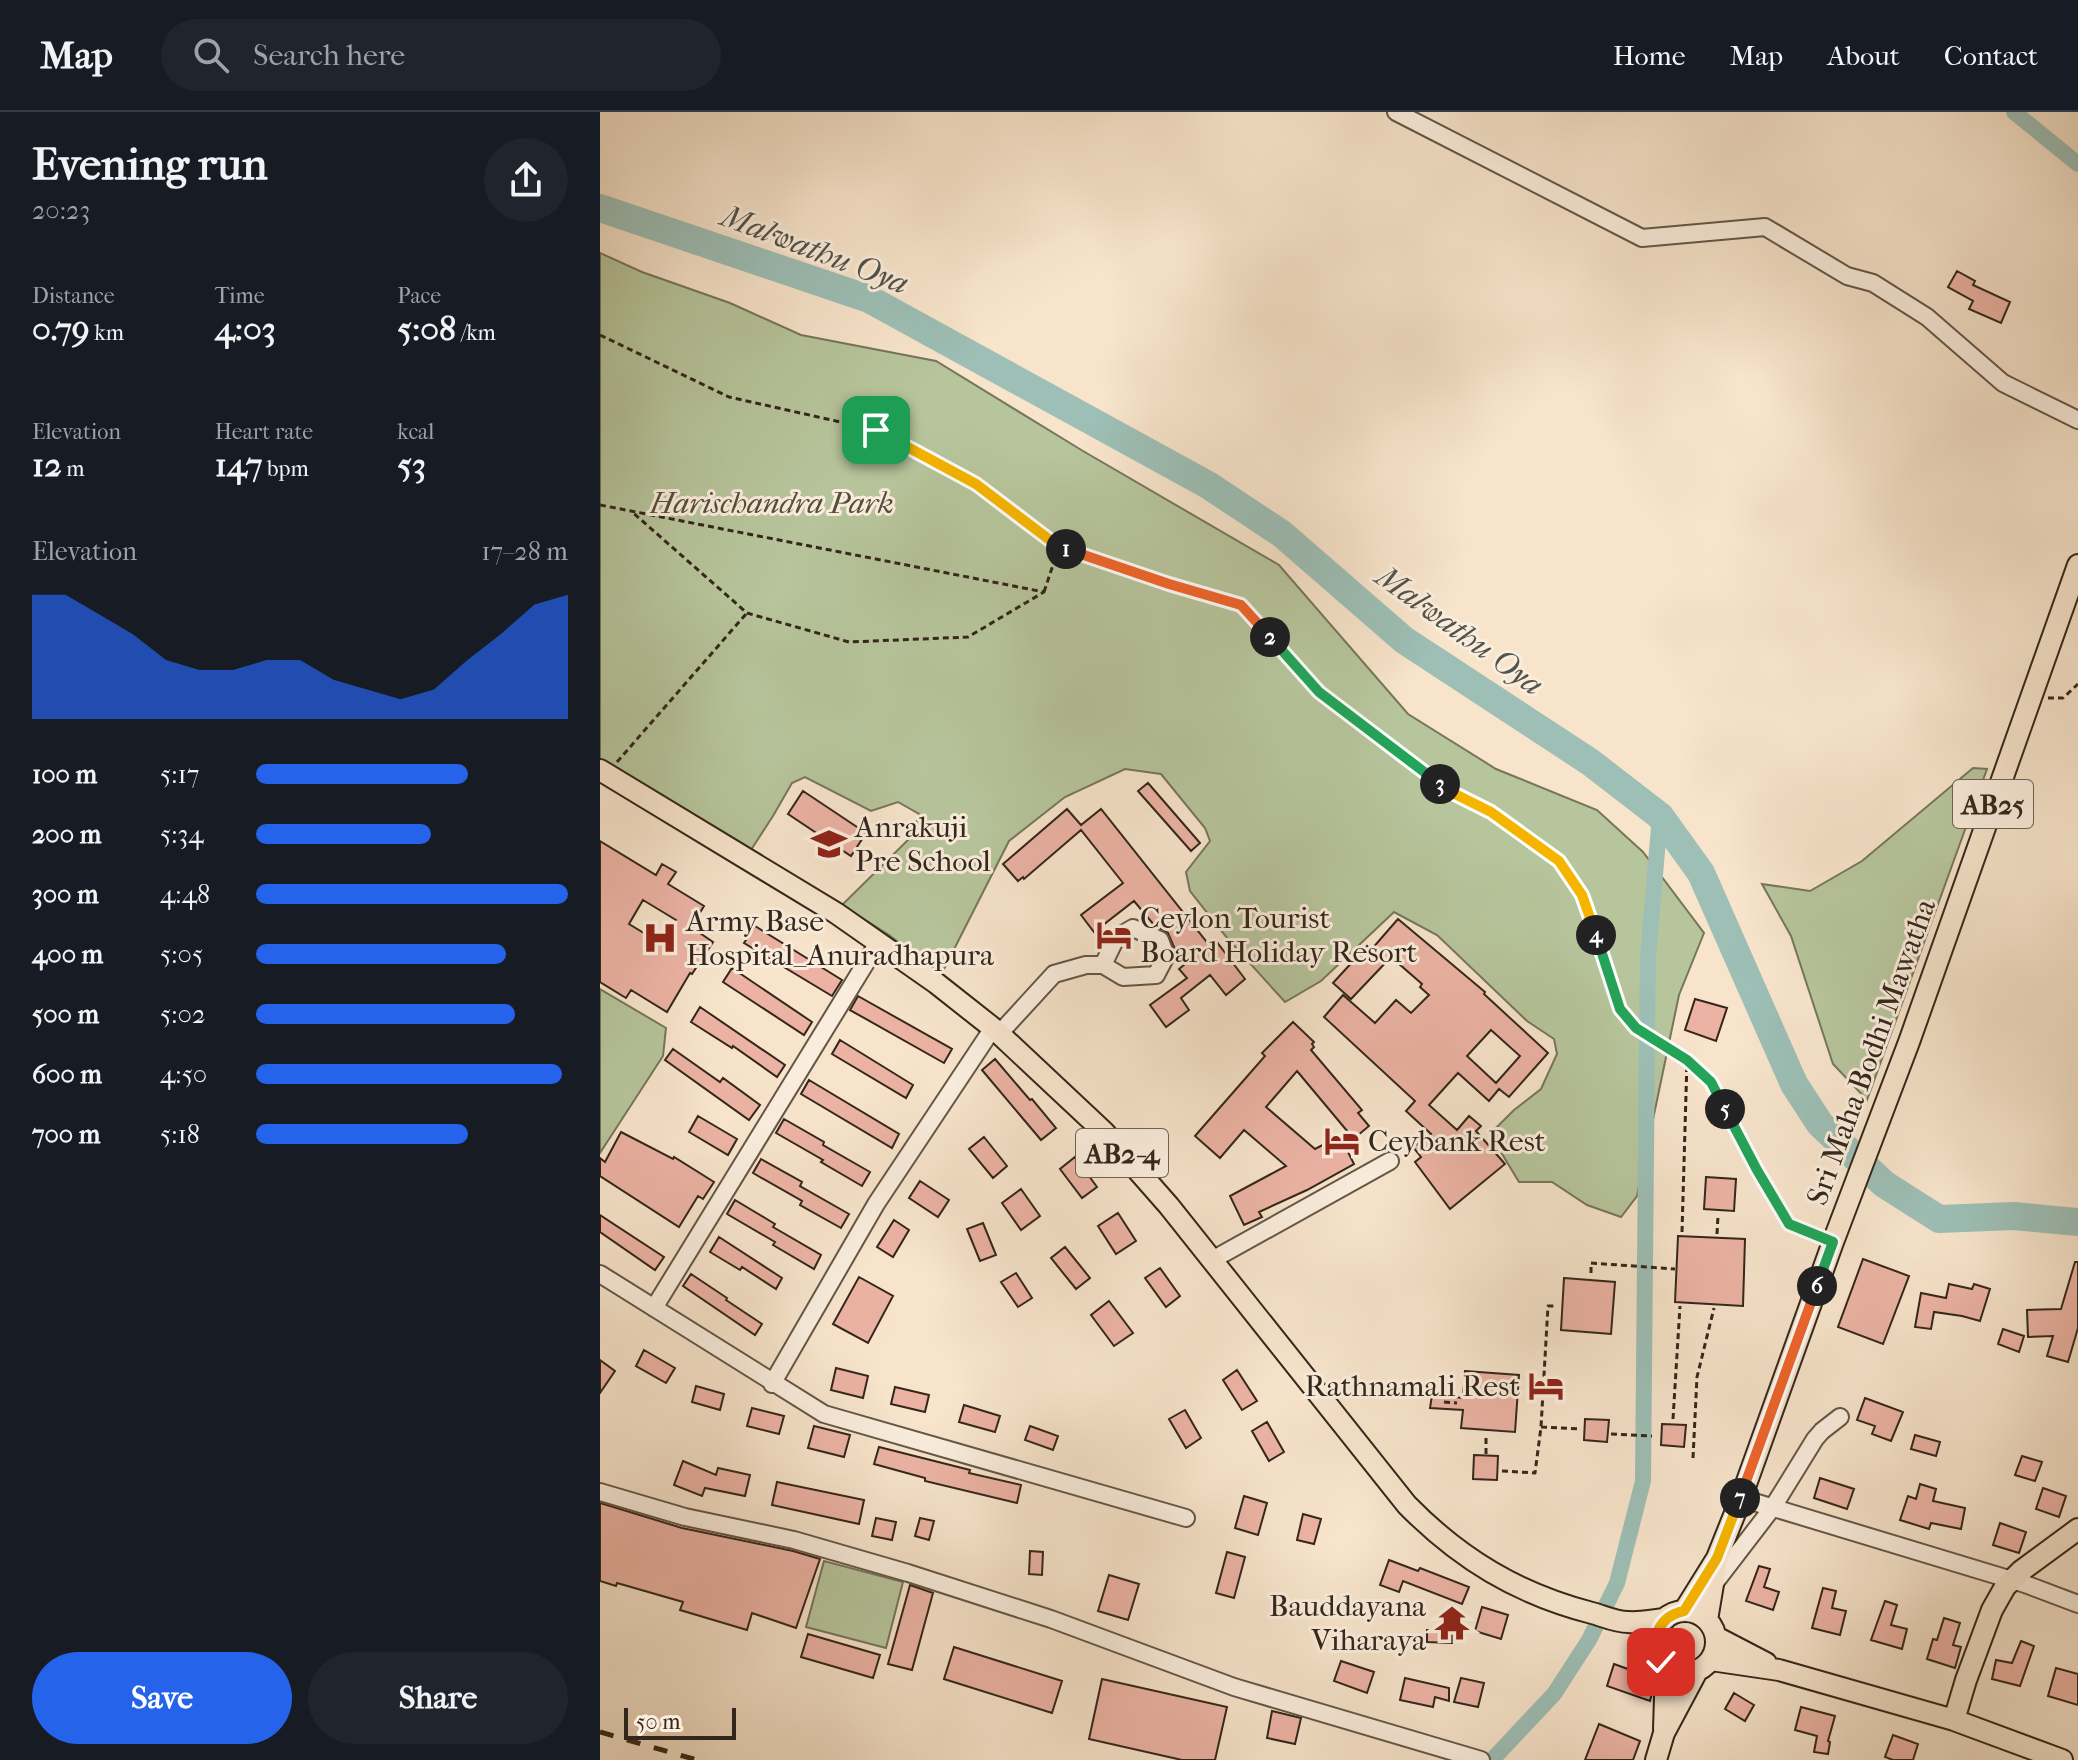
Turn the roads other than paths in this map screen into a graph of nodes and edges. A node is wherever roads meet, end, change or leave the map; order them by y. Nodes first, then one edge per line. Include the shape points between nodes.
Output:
1 (1396, 112) edge
2 (2078, 420) edge
3 (2078, 565) edge
4 (604, 772) edge
5 (878, 943) junction
6 (1103, 965) dead end
7 (996, 1031) junction
8 (1390, 1161) dead end
9 (1212, 1260) junction
10 (600, 1274) edge
11 (654, 1308) junction
12 (772, 1384) junction
13 (1840, 1417) dead end
14 (600, 1492) edge
15 (1741, 1498) junction
16 (1773, 1507) junction
17 (1186, 1518) dead end
18 (2078, 1529) edge
19 (1717, 1558) junction
20 (2011, 1580) junction
21 (1714, 1584) junction
22 (2078, 1604) edge
23 (1674, 1615) junction
24 (1627, 1623) junction
25 (1712, 1628) junction
26 (1661, 1658) junction
27 (1704, 1666) junction
28 (1779, 1670) junction
29 (1954, 1720) junction
30 (1664, 1733) junction
31 (2021, 1752) edge
32 (1481, 1760) edge
33 (1656, 1760) edge
34 (2062, 1760) edge

1 - 2 street via 1642,238 1765,227 1847,276 1873,283 1927,317 2003,383
3 - 15 main road, Sri Maha Bodhi Mawatha / AB25
4 - 5 main road, AB2-4
5 - 7 main road, AB2-4
5 - 11 street
6 - 7 street via 1054,974
7 - 9 main road, AB2-4 via 1104,1132
7 - 12 street via 876,1204
8 - 9 street
9 - 24 main road, AB2-4 via 1428,1527 1492,1574 1572,1608
10 - 11 street
11 - 12 street
12 - 17 street via 824,1414
13 - 16 street via 1815,1439
14 - 32 street via 908,1573 1234,1687
15 - 16 street
15 - 19 main road, Sri Maha Bodhi Mawatha / AB25
16 - 20 street
16 - 21 street
18 - 20 main road
19 - 21 main road, Sri Maha Bodhi Mawatha / AB25
19 - 23 main road, Sri Maha Bodhi Mawatha / AB25
20 - 22 street
20 - 29 main road via 1992,1610
21 - 25 main road, Sri Maha Bodhi Mawatha / AB25
23 - 24 main road, AB2-4
23 - 25 main road via 1696,1613
23 - 26 main road via 1656,1633
24 - 26 main road, AB2-4
25 - 27 main road via 1716,1649
25 - 28 main road
26 - 27 main road via 1681,1673
26 - 30 main road
27 - 28 main road
27 - 30 main road
28 - 29 main road
29 - 31 main road
30 - 33 main road
31 - 34 main road

